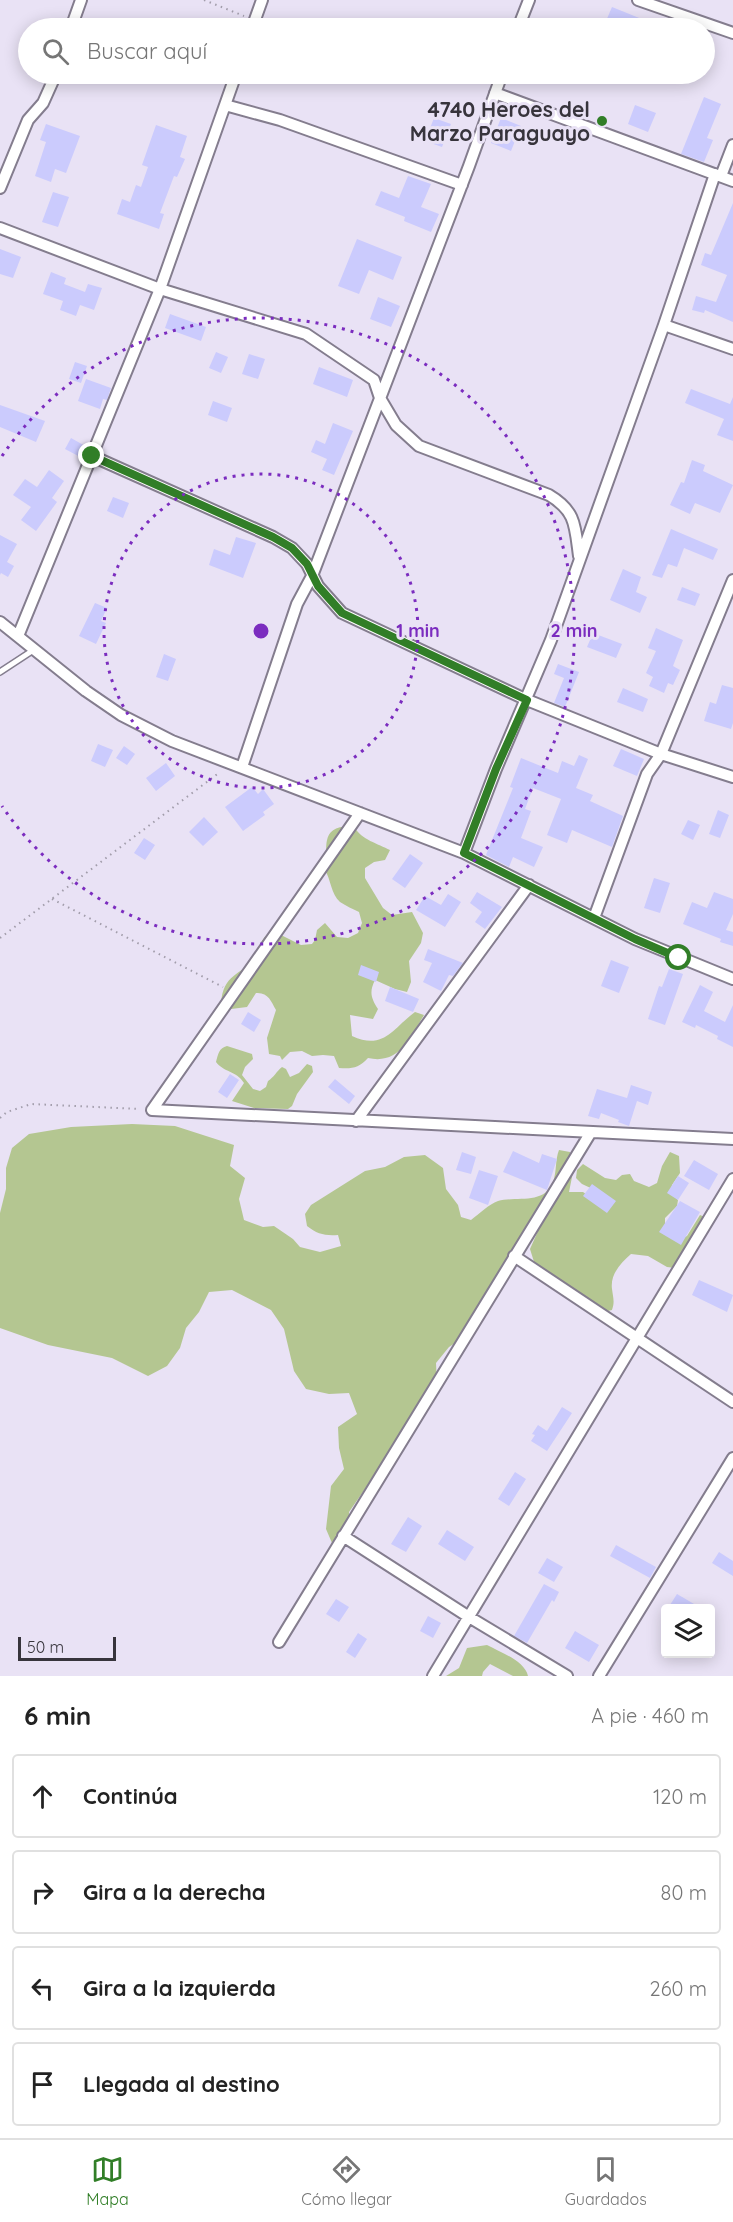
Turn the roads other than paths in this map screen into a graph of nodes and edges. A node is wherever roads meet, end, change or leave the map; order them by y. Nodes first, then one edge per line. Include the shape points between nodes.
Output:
1 (81, 0) edge
2 (262, 0) edge
3 (529, 0) edge
4 (638, 0) edge
5 (75, 18) edge
6 (256, 18) edge
7 (522, 18) edge
8 (690, 18) edge
9 (715, 27) edge
10 (733, 33) edge
11 (52, 84) edge
12 (232, 84) edge
13 (498, 84) edge
14 (495, 93) junction
15 (225, 105) junction
16 (733, 145) edge
17 (718, 175) junction
18 (733, 181) edge
19 (462, 185) junction
20 (0, 188) edge
21 (0, 228) edge
22 (159, 288) junction
23 (664, 325) junction
24 (733, 350) edge
25 (380, 398) junction
26 (92, 456) junction
27 (580, 559) junction
28 (312, 576) junction
29 (733, 580) edge
30 (0, 622) edge
31 (18, 636) junction
32 (35, 649) junction
33 (0, 672) edge
34 (527, 700) junction
35 (661, 754) junction
36 (237, 765) junction
37 (733, 777) edge
38 (360, 813) junction
39 (464, 853) junction
40 (529, 885) junction
41 (594, 918) junction
42 (733, 979) edge
43 (356, 1121) junction
44 (591, 1132) junction
45 (733, 1139) edge
46 (733, 1179) edge
47 (514, 1256) junction
48 (638, 1338) junction
49 (733, 1402) edge
50 (733, 1458) edge
51 (343, 1536) junction
52 (469, 1617) junction
53 (279, 1642) dead end
54 (433, 1676) edge
55 (567, 1676) edge
56 (599, 1676) edge

1 - 5 street
2 - 6 street
3 - 7 street
4 - 8 street
9 - 10 street
11 - 20 street via 43,103 28,120
12 - 15 street
13 - 14 street
14 - 17 street
14 - 19 street
15 - 19 street via 280,120
15 - 22 street
16 - 17 street
17 - 18 street
17 - 23 street
19 - 25 street
21 - 22 street
22 - 25 street via 306,334 374,380
22 - 26 street
23 - 24 street
23 - 27 street
25 - 27 street via 396,425 419,446 549,495 563,504 574,520
25 - 28 street
26 - 28 street via 273,537 292,548
26 - 31 street
27 - 34 street
28 - 34 street via 342,613
28 - 36 street via 297,604
29 - 35 street
30 - 31 street
31 - 32 street
32 - 33 lane
32 - 36 street via 121,716 172,741
34 - 35 street
34 - 39 street
35 - 37 street
35 - 41 street via 647,774
36 - 38 street
38 - 39 street
38 - 43 street via 152,1110
39 - 40 street
40 - 41 street
40 - 43 street
41 - 42 street
43 - 44 street
44 - 45 street
44 - 47 street
46 - 48 street
47 - 48 street
47 - 51 street
48 - 49 street
48 - 52 street
50 - 56 street
51 - 52 street
51 - 53 street
52 - 54 street
52 - 55 street

